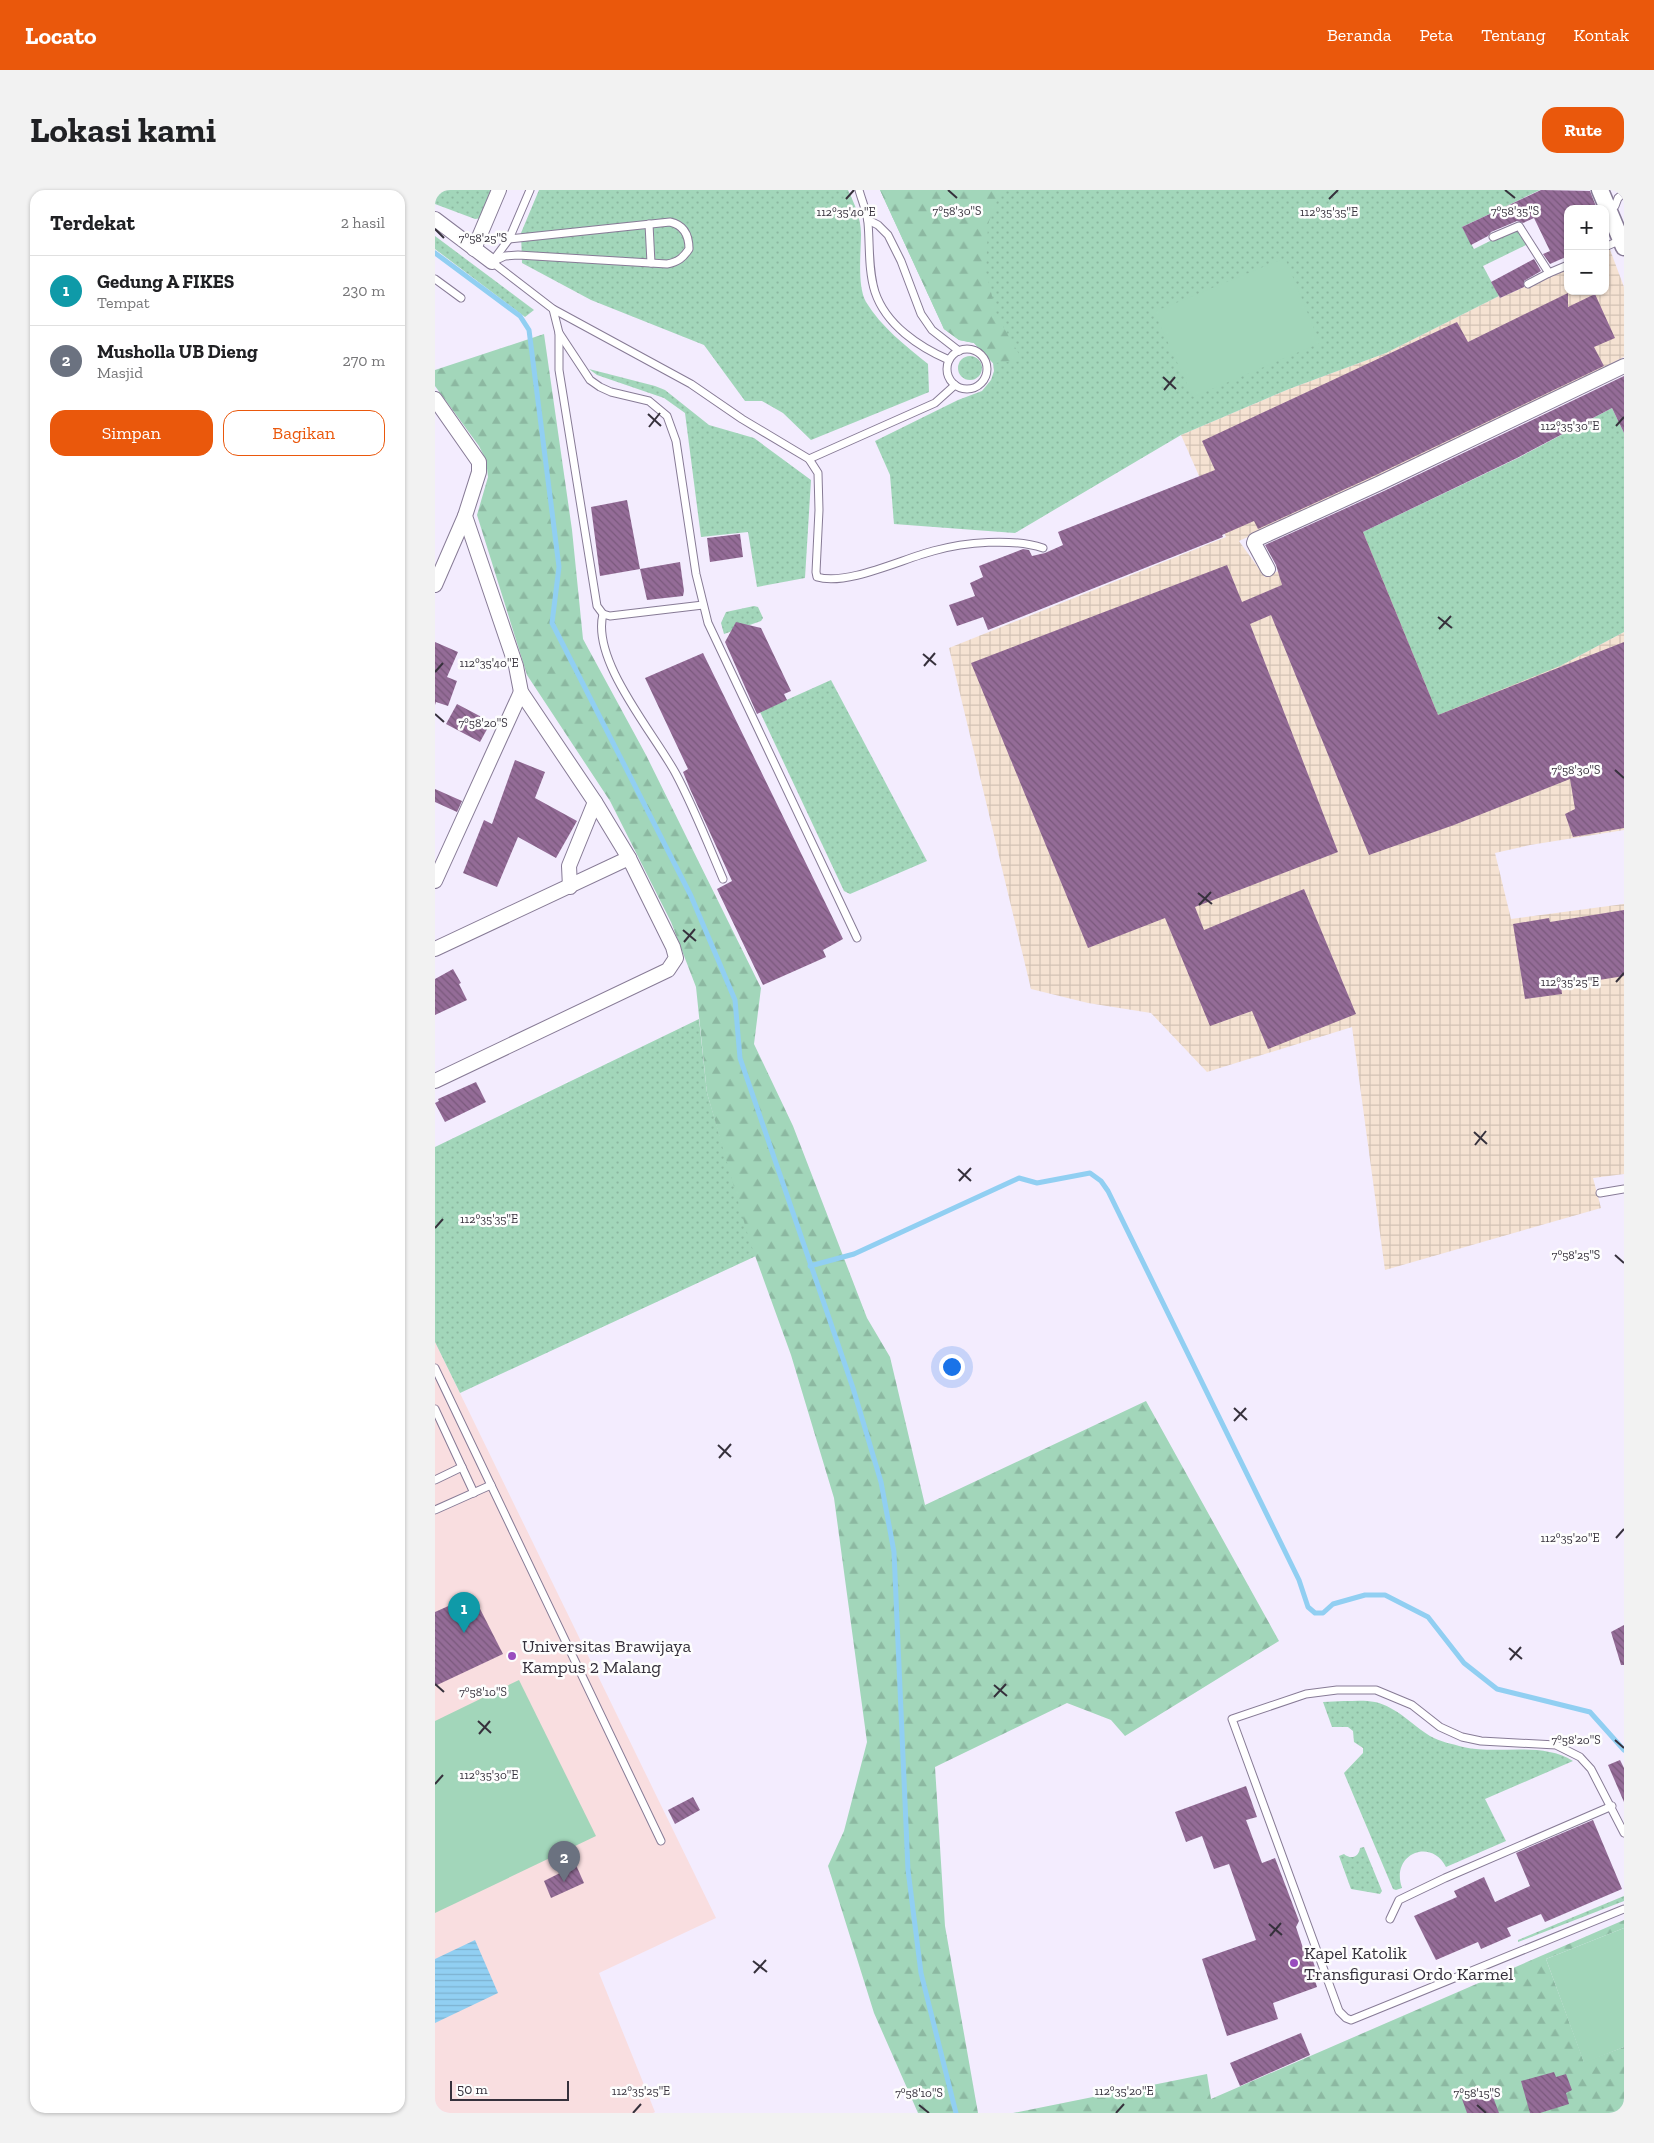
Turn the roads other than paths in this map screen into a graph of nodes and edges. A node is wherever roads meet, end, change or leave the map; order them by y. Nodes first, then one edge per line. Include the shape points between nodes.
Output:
1 (499, 190) edge
2 (529, 190) edge
3 (859, 190) edge
4 (1600, 190) edge
5 (1624, 193) edge
6 (1606, 205) edge
7 (1609, 209) edge
8 (1609, 211) edge
9 (435, 219) edge
10 (868, 220) junction
11 (649, 224) junction
12 (1493, 237) dead end
13 (509, 239) junction
14 (1623, 244) edge
15 (1609, 246) edge
16 (474, 249) junction
17 (492, 262) junction
18 (651, 263) junction
19 (1564, 267) edge
20 (1549, 273) junction
21 (435, 279) edge
22 (1528, 284) dead end
23 (461, 298) dead end
24 (553, 308) junction
25 (559, 333) junction
26 (959, 351) junction
27 (949, 360) junction
28 (1624, 366) edge
29 (955, 385) junction
30 (435, 399) edge
31 (809, 459) junction
32 (465, 516) junction
33 (1043, 548) dead end
34 (1268, 569) dead end
35 (435, 584) edge
36 (703, 605) junction
37 (603, 614) junction
38 (521, 692) junction
39 (595, 802) junction
40 (629, 858) junction
41 (723, 879) dead end
42 (435, 881) edge
43 (570, 887) junction
44 (857, 938) dead end
45 (435, 949) edge
46 (435, 1081) edge
47 (1624, 1189) edge
48 (1601, 1192) dead end
49 (435, 1368) edge
50 (435, 1409) edge
51 (462, 1466) junction
52 (435, 1480) edge
53 (491, 1485) junction
54 (474, 1493) junction
55 (435, 1510) edge
56 (1612, 1806) junction
57 (1624, 1833) edge
58 (661, 1841) dead end
59 (1624, 1909) edge
60 (1390, 1919) dead end

1 - 16 street
2 - 13 lane
3 - 10 lane
4 - 6 street
5 - 7 lane via 1615,206
8 - 14 street
9 - 16 street
10 - 26 lane via 888,235 921,314 932,330
10 - 27 lane via 875,291 883,309 914,341
11 - 13 lane
11 - 18 lane
11 - 18 lane via 676,223 683,228 689,242 683,258 675,262
12 - 20 lane via 1519,226
13 - 17 lane
14 - 15 lane
16 - 17 street
17 - 18 lane via 518,255
17 - 24 lane
19 - 20 lane
20 - 22 lane
21 - 23 lane
24 - 25 lane
24 - 31 lane via 691,384
25 - 36 lane via 590,380 600,388 649,401 667,416 676,441 695,574
25 - 37 lane via 560,380 595,596
26 - 27 lane
26 - 29 lane via 972,350 983,356 987,375 979,386 967,390
27 - 29 lane via 947,373
28 - 34 street via 1255,540
29 - 31 lane via 935,403
30 - 32 street via 479,462 479,472
31 - 33 lane via 818,473 817,577 844,577 934,550 966,545 1008,542 1029,543
32 - 35 street
32 - 38 street via 516,666
36 - 37 lane via 610,616
36 - 44 lane via 708,623
37 - 41 lane via 600,631 613,669 676,773
38 - 39 street
38 - 42 street
39 - 40 street
39 - 43 street via 569,866
40 - 43 street
40 - 46 street via 673,947 675,958 672,966
43 - 45 street
47 - 48 lane
49 - 53 lane
50 - 51 lane
51 - 52 lane
51 - 54 lane
53 - 54 lane
53 - 58 lane
54 - 55 lane
56 - 57 lane
56 - 59 lane via 1591,1769 1580,1757 1556,1745 1462,1738 1440,1727 1412,1705 1376,1690 1306,1694 1232,1719 1339,2010 1345,2018 1351,2020
56 - 60 lane via 1399,1900

